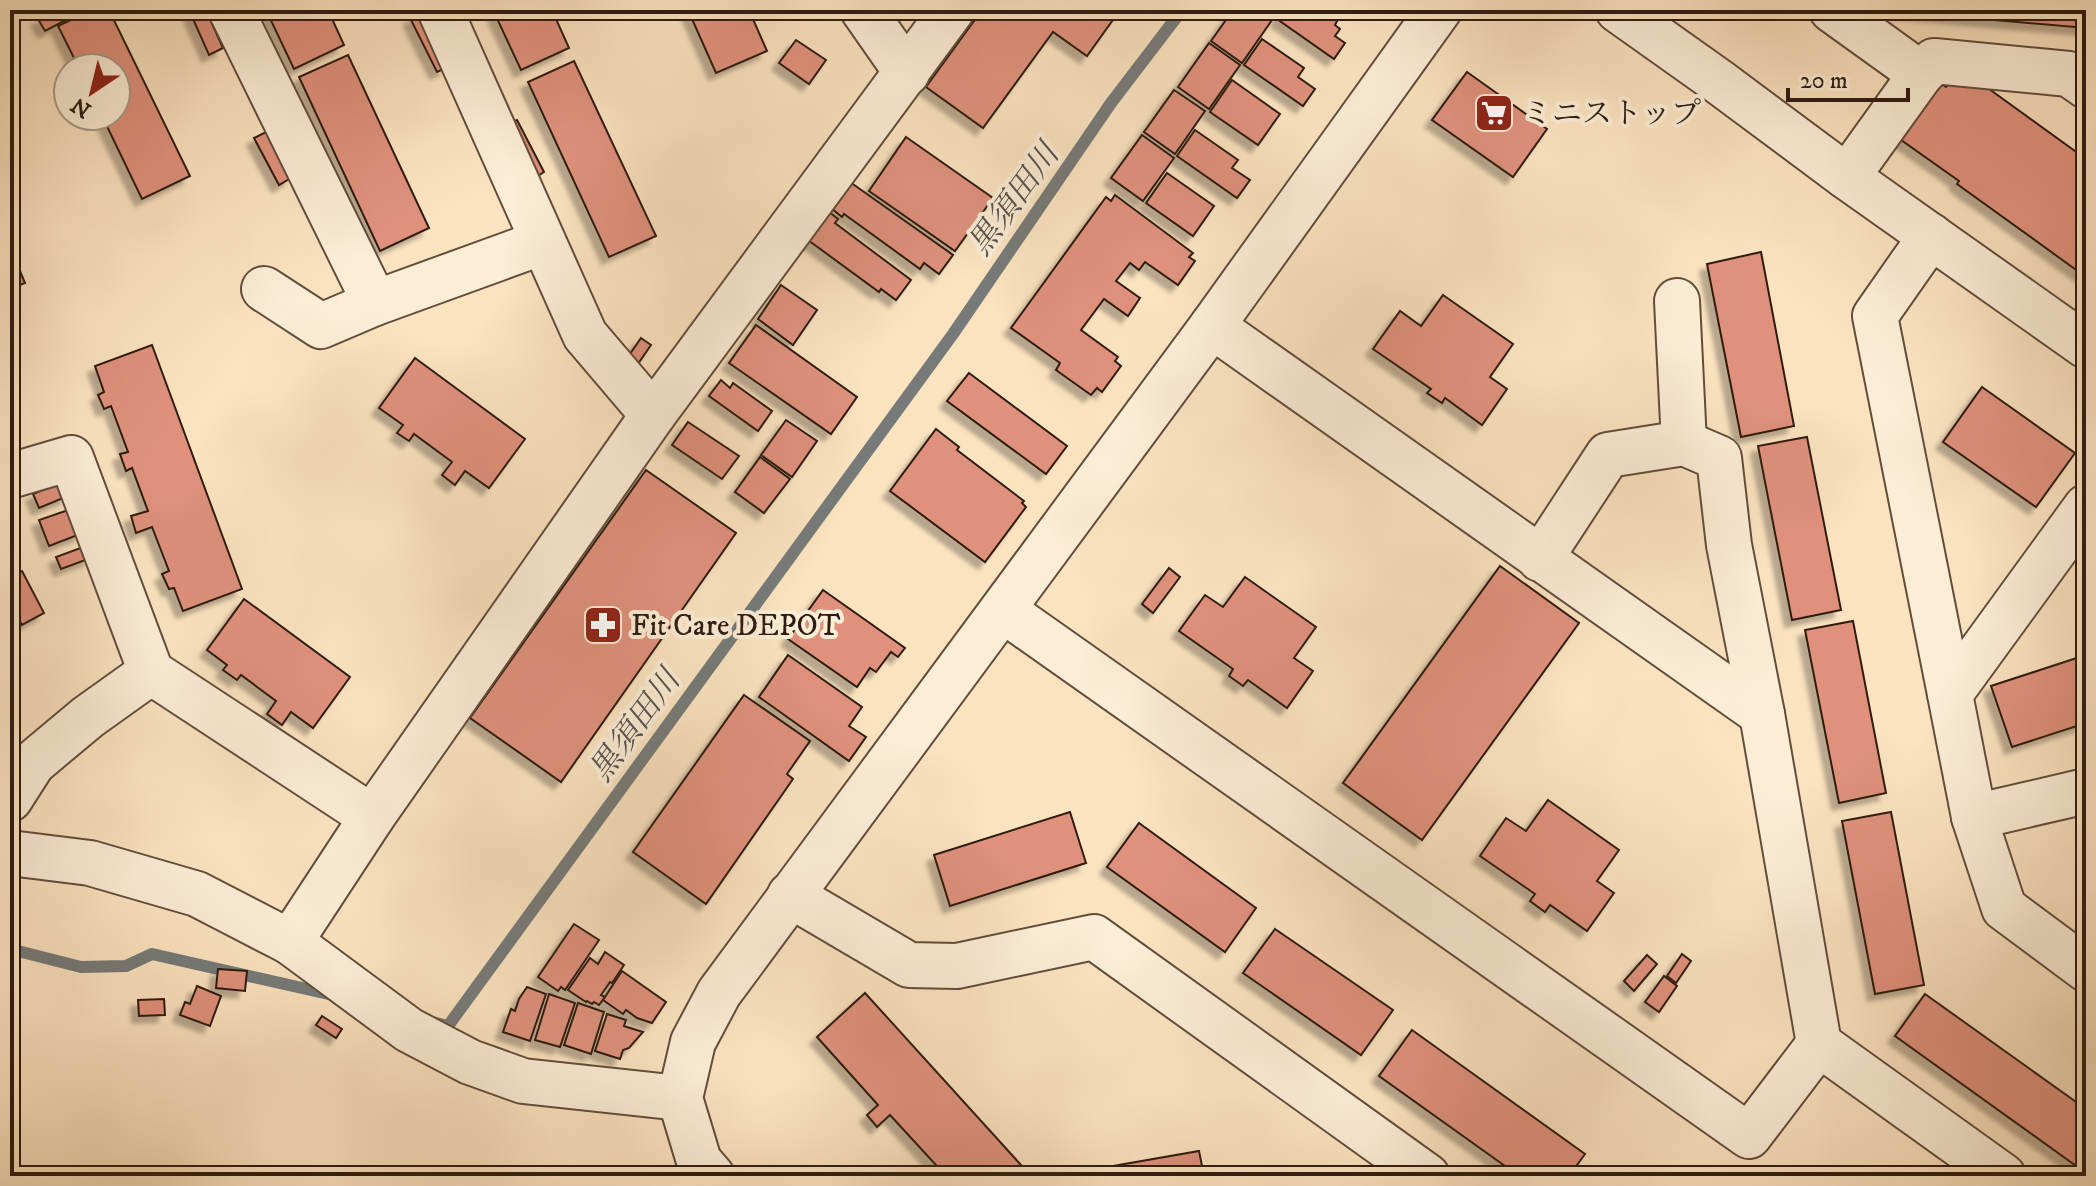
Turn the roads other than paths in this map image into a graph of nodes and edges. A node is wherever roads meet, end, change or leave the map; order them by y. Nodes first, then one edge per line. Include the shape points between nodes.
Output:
1 (231, 10) edge
2 (440, 10) edge
3 (863, 10) edge
4 (952, 10) edge
5 (1439, 10) edge
6 (1618, 10) edge
7 (1832, 10) edge
8 (907, 73) junction
9 (1921, 74) junction
10 (2086, 86) edge
11 (1847, 177) junction
12 (1931, 236) junction
13 (543, 242) junction
14 (264, 289) dead end
15 (1677, 301) dead end
16 (375, 303) junction
17 (1212, 326) junction
18 (2086, 346) edge
19 (653, 415) junction
20 (1684, 443) junction
21 (10, 476) edge
22 (2086, 507) edge
23 (1540, 559) junction
24 (1003, 610) junction
25 (151, 672) junction
26 (1950, 694) junction
27 (1762, 714) junction
28 (2086, 791) edge
29 (10, 799) edge
30 (372, 817) junction
31 (1974, 817) junction
32 (10, 853) edge
33 (790, 895) junction
34 (290, 942) junction
35 (2086, 969) edge
36 (1819, 1044) junction
37 (680, 1098) junction
38 (712, 1176) edge
39 (1427, 1176) edge
40 (2003, 1176) edge

1 - 16 street
2 - 13 street
3 - 8 street
4 - 8 street
5 - 17 street
6 - 11 street
7 - 9 street
8 - 19 street
9 - 10 street via 1934,61 2069,74
9 - 11 street
11 - 12 street
12 - 18 street
12 - 26 street via 1875,316
13 - 16 street
13 - 19 street via 585,335
14 - 16 street via 321,326
15 - 20 street
17 - 23 street
17 - 24 street
19 - 30 street
20 - 23 street via 1608,455
20 - 27 street via 1719,458 1729,545
21 - 25 street via 71,458
22 - 26 street
23 - 27 street
24 - 33 street
24 - 36 street via 1749,1136
25 - 29 street via 33,763
25 - 30 street
26 - 31 street
27 - 36 street
28 - 31 street
30 - 34 street
31 - 35 street via 2004,908
32 - 34 street via 90,863 197,894
33 - 37 street via 719,993 693,1042
33 - 39 street via 909,965 957,966 1094,937
34 - 37 street via 409,1030 470,1062 523,1081
36 - 40 street
37 - 38 street via 699,1161

